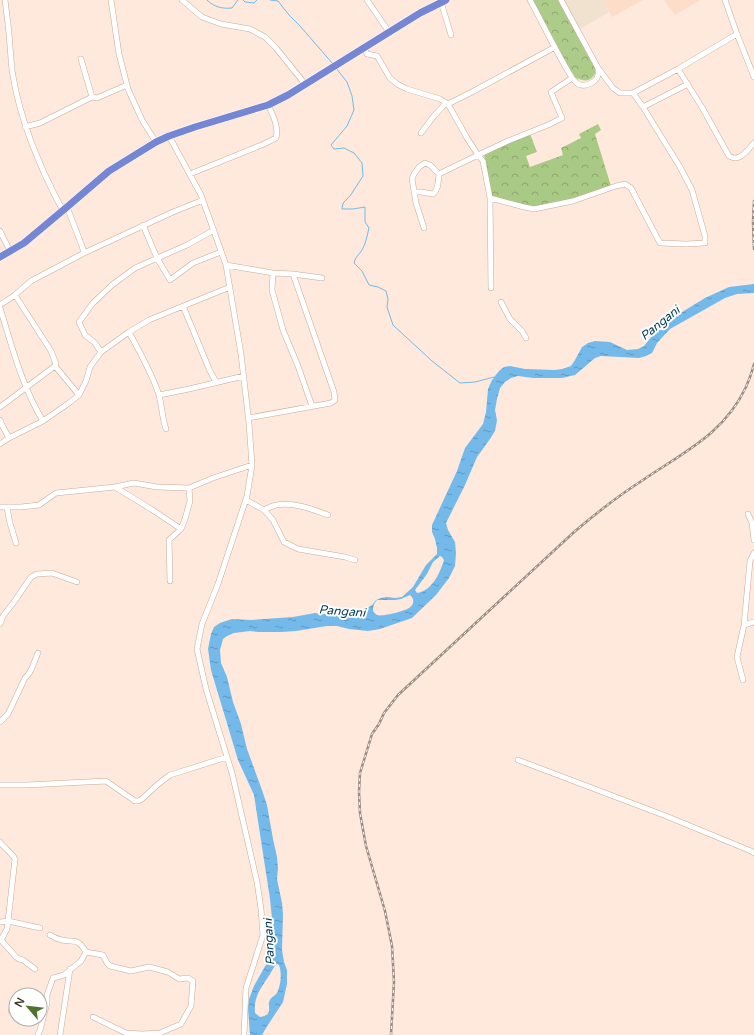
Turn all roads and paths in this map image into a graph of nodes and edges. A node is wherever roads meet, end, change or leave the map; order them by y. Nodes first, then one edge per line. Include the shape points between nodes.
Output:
1 (5, 0) edge
2 (111, 0) edge
3 (182, 0) edge
4 (367, 0) edge
5 (530, 0) edge
6 (561, 0) edge
7 (725, 0) edge
8 (444, 1) edge
9 (389, 32) junction
10 (737, 34) junction
11 (451, 35) dead end
12 (364, 47) junction
13 (555, 48) junction
14 (81, 59) dead end
15 (598, 68) junction
16 (678, 69) junction
17 (754, 77) edge
18 (572, 78) junction
19 (305, 84) junction
20 (688, 84) junction
21 (127, 85) junction
22 (633, 93) junction
23 (92, 97) junction
24 (447, 103) junction
25 (268, 105) junction
26 (643, 107) junction
27 (25, 127) junction
28 (421, 133) dead end
29 (169, 136) junction
30 (156, 142) junction
31 (754, 143) edge
32 (478, 155) junction
33 (190, 174) junction
34 (439, 174) junction
35 (414, 192) junction
36 (490, 198) junction
37 (203, 200) junction
38 (65, 209) junction
39 (143, 225) junction
40 (424, 228) dead end
41 (214, 230) junction
42 (0, 231) edge
43 (10, 251) junction
44 (221, 252) junction
45 (84, 253) junction
46 (0, 257) edge
47 (157, 258) junction
48 (226, 265) junction
49 (274, 273) junction
50 (293, 274) junction
51 (322, 278) dead end
52 (230, 287) junction
53 (491, 288) dead end
54 (15, 295) junction
55 (501, 302) dead end
56 (183, 306) junction
57 (0, 307) edge
58 (129, 332) junction
59 (526, 338) dead end
60 (101, 352) junction
61 (55, 366) junction
62 (244, 376) junction
63 (216, 382) junction
64 (26, 388) junction
65 (79, 395) junction
66 (159, 395) junction
67 (312, 406) junction
68 (0, 407) edge
69 (248, 418) junction
70 (0, 420) edge
71 (43, 421) junction
72 (166, 429) dead end
73 (9, 438) junction
74 (0, 444) edge
75 (252, 465) junction
76 (115, 487) junction
77 (190, 488) junction
78 (246, 500) junction
79 (0, 507) edge
80 (7, 508) junction
81 (264, 510) junction
82 (748, 514) dead end
83 (328, 515) dead end
84 (181, 529) junction
85 (754, 540) edge
86 (16, 542) dead end
87 (754, 553) edge
88 (355, 560) dead end
89 (170, 581) dead end
90 (77, 582) dead end
91 (1, 616) edge
92 (754, 622) edge
93 (0, 624) edge
94 (744, 625) junction
95 (38, 653) dead end
96 (743, 680) dead end
97 (0, 722) edge
98 (227, 757) junction
99 (518, 760) dead end
100 (0, 785) edge
101 (0, 842) edge
102 (754, 853) edge
103 (8, 921) junction
104 (0, 922) edge
105 (40, 928) dead end
106 (50, 935) dead end
107 (86, 952) junction
108 (35, 969) dead end
109 (70, 969) junction
110 (48, 992) edge
111 (93, 1017) dead end
112 (60, 1035) edge
113 (244, 1035) edge

1 - 27 street via 13,75
2 - 21 street
3 - 19 street via 202,17 221,24 250,29 265,37
4 - 9 street
5 - 13 street
6 - 15 street
7 - 10 street
8 - 9 highway
8 - 11 street
9 - 12 highway
10 - 16 street
10 - 17 street
12 - 19 highway
12 - 24 street via 367,54 377,56 390,78 397,84
13 - 18 street
13 - 24 street
14 - 23 street
15 - 18 street via 599,76 589,84 578,84
15 - 22 street via 620,93
16 - 20 street
16 - 22 street
18 - 32 street via 551,92 562,118
19 - 25 highway
20 - 26 street
20 - 31 street via 732,158 741,156
21 - 23 street via 97,98
21 - 30 street via 142,120
22 - 26 street
23 - 27 street via 40,123
24 - 28 street
24 - 32 street
25 - 29 highway
25 - 33 street via 274,117 276,138
26 - 36 street via 692,190 705,243 660,243 631,188 625,184 573,201 534,209
27 - 38 street via 56,197
29 - 30 highway
29 - 33 street
30 - 38 highway via 109,171
32 - 34 street
32 - 36 street via 483,161
33 - 37 street
34 - 35 street via 437,188 433,194
34 - 35 street via 425,163 419,167 412,179
35 - 40 street
36 - 53 street
37 - 39 street
37 - 41 street
38 - 43 highway via 24,243
38 - 45 street
39 - 45 street
39 - 47 street
41 - 44 street
41 - 47 street
42 - 43 street
43 - 46 highway
44 - 47 street via 193,263 170,280
44 - 48 street
45 - 54 street via 31,281
47 - 60 street via 135,268 112,285 93,303 79,322 85,335
48 - 49 street
48 - 52 street
49 - 50 street
49 - 67 street via 272,290 283,330
50 - 51 street
50 - 67 street via 335,400
52 - 56 street
52 - 62 street
54 - 57 street
54 - 61 street via 51,351
55 - 59 street via 510,319
56 - 58 street via 149,320
56 - 63 street
57 - 64 street
58 - 60 street
58 - 66 street
60 - 65 street via 90,367
61 - 64 street
61 - 65 street
62 - 63 street
62 - 69 street
63 - 66 street
64 - 68 street
64 - 71 street
65 - 71 street
66 - 72 street
67 - 69 street
69 - 75 street
70 - 73 street
71 - 73 street
73 - 74 street
75 - 77 street
75 - 78 street
76 - 77 street via 134,484
76 - 80 street via 56,493 39,505
76 - 84 street
77 - 84 street via 190,501
78 - 81 street
78 - 98 street via 202,624 197,649 206,689
79 - 80 street
80 - 86 street
81 - 83 street via 275,505 290,505
81 - 88 street via 273,520 284,542 298,549
82 - 85 street
84 - 89 street via 169,540
87 - 94 street via 750,561
90 - 91 street via 52,573 37,574 31,577
91 - 93 street
92 - 94 street
94 - 96 street via 737,657
95 - 97 street via 8,714
98 - 100 street via 170,775 138,801 106,781
98 - 113 street via 257,882 263,935 246,988
99 - 102 street via 666,816
101 - 103 street via 15,859
103 - 104 street
103 - 105 street
103 - 108 street via 1,940 16,957
106 - 107 street via 61,940 77,941
107 - 109 street via 81,961
107 - 111 street via 102,955 110,966 131,970 153,968 168,972 179,979 188,978 193,981 191,1006 181,1024 160,1033 126,1033
109 - 110 street via 53,978
109 - 112 street

